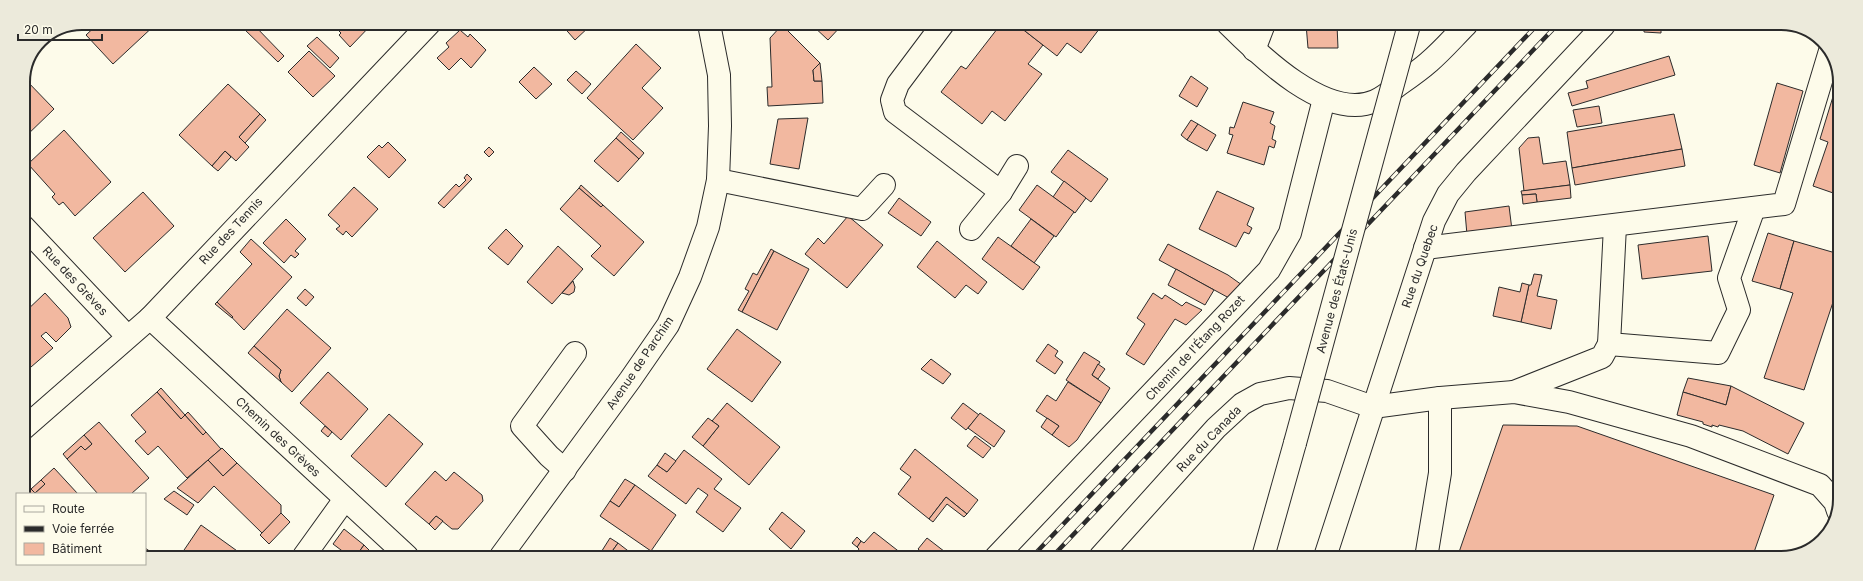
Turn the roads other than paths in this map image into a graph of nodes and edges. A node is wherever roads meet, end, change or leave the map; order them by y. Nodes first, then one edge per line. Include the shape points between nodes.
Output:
1 (423, 30) edge
2 (710, 30) edge
3 (939, 30) edge
4 (1234, 30) edge
5 (1262, 30) edge
6 (1408, 30) edge
7 (1461, 30) edge
8 (1599, 30) edge
9 (1254, 50) junction
10 (1828, 59) edge
11 (1324, 99) junction
12 (1017, 166) dead end
13 (718, 180) junction
14 (884, 185) dead end
15 (1001, 192) junction
16 (1754, 208) junction
17 (1615, 226) junction
18 (971, 229) dead end
19 (30, 233) edge
20 (1425, 248) junction
21 (150, 318) junction
22 (127, 336) junction
23 (1609, 344) junction
24 (575, 353) dead end
25 (1514, 392) junction
26 (1440, 398) junction
27 (1374, 407) junction
28 (30, 423) edge
29 (565, 470) junction
30 (345, 499) junction
31 (1833, 500) edge
32 (308, 551) edge
33 (402, 551) edge
34 (505, 551) edge
35 (1002, 551) edge
36 (1105, 551) edge
37 (1265, 551) edge
38 (1327, 551) edge
39 (1427, 551) edge

1 - 21 street, Rue des Tennis
2 - 13 street, Avenue de Parchim via 719,75
3 - 15 street via 898,84 892,100 895,112
4 - 9 street
5 - 9 street
6 - 37 street, Avenue des États-Unis, bridge
7 - 11 street via 1430,61 1374,101 1356,105
8 - 20 street, Rue du Quebec via 1448,194 1434,221
9 - 11 street
10 - 16 street via 1784,204
11 - 35 street, Chemin de l'Étang Rozet via 1290,233 1269,270
12 - 15 street
13 - 14 street via 862,209
13 - 29 street, Avenue de Parchim via 708,228 690,277 668,325
15 - 18 street
16 - 17 street
16 - 23 street via 1729,278 1739,310 1718,353
17 - 20 street
17 - 23 street
19 - 22 street, Rue des Grèves
20 - 27 street, Rue du Quebec
21 - 22 street, Rue des Tennis
21 - 30 street, Chemin des Grèves
22 - 28 street, Rue des Tennis
23 - 25 street via 1602,358
24 - 29 street via 522,426 548,456
25 - 26 street
25 - 31 street via 1569,402 1691,436 1820,485
26 - 27 street
26 - 39 street via 1440,473
27 - 36 street, Rue du Canada via 1327,391 1308,388 1289,388 1260,394 1242,404 1216,428
27 - 38 street, Rue du Quebec
29 - 34 street, Avenue de Parchim
30 - 32 street
30 - 33 street, Chemin des Grèves

